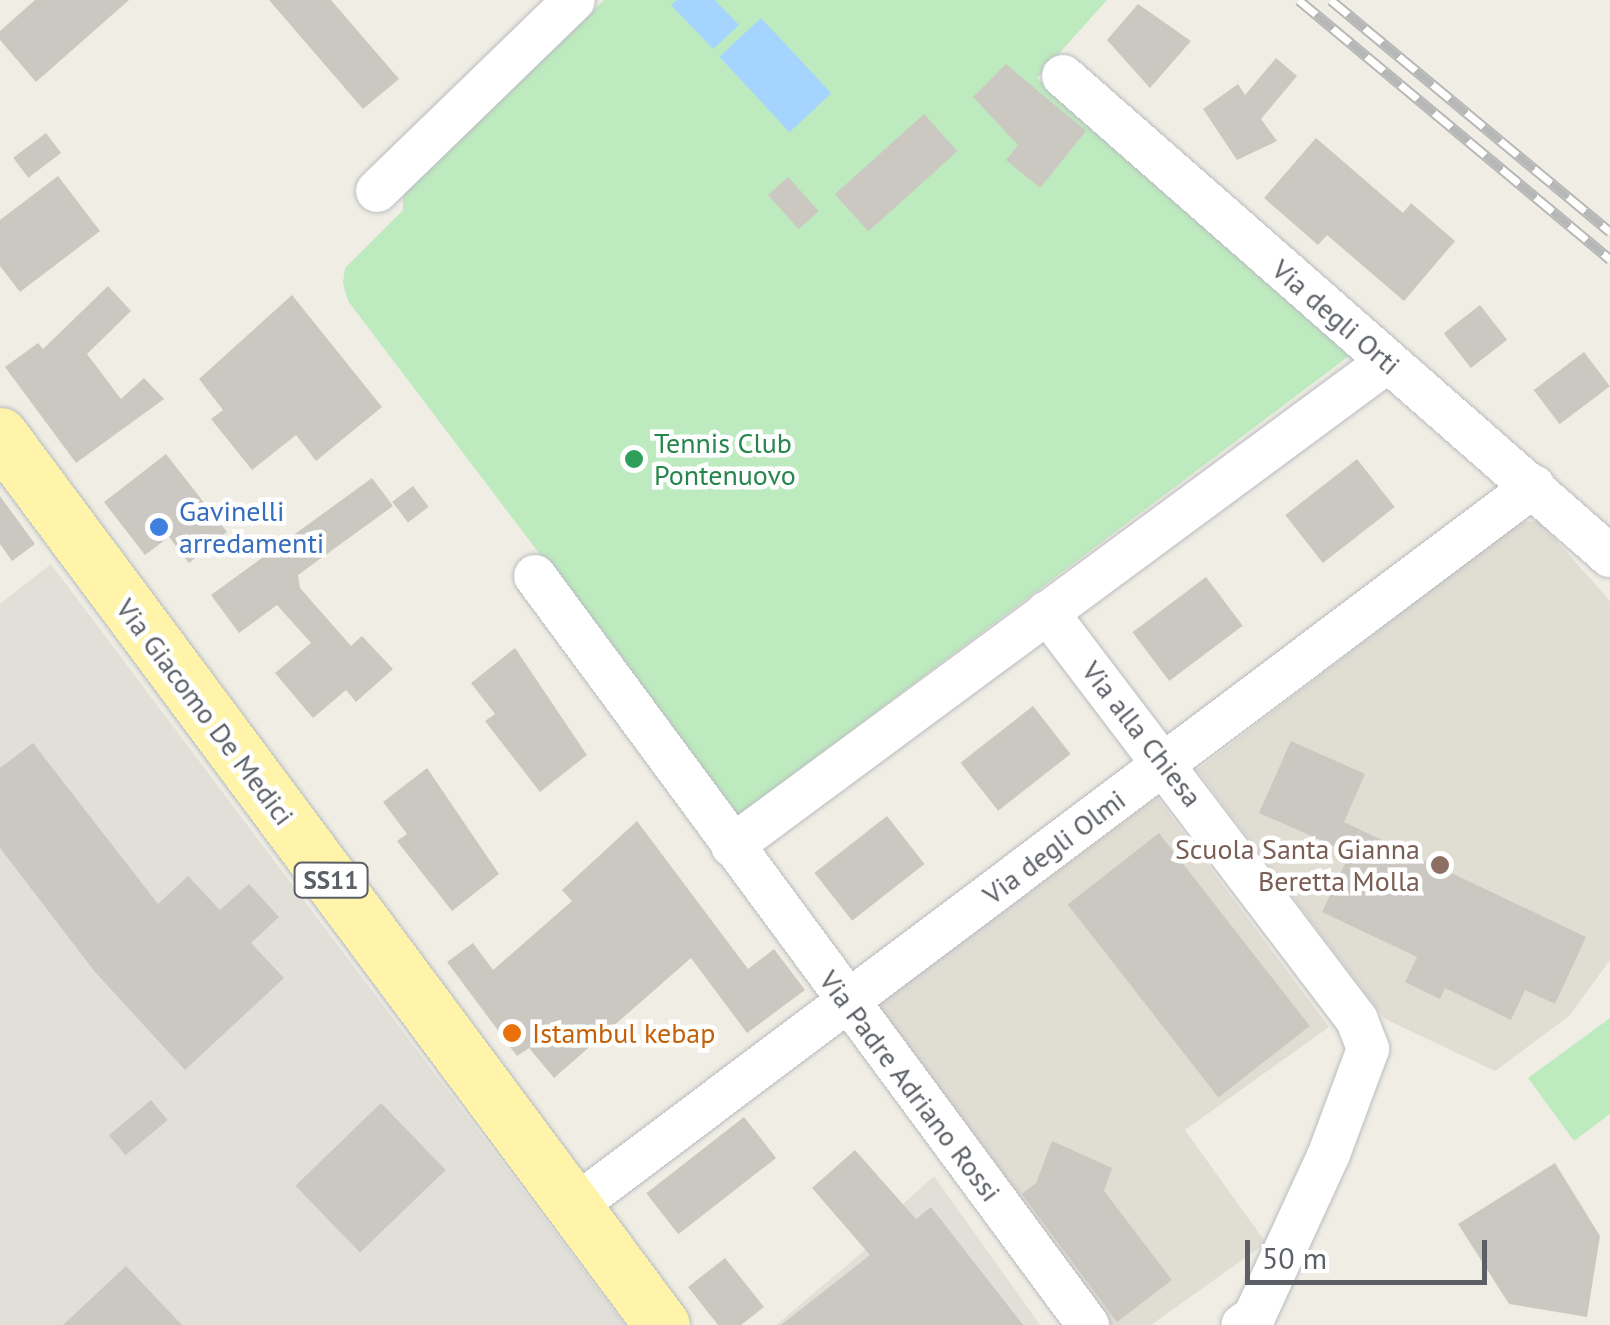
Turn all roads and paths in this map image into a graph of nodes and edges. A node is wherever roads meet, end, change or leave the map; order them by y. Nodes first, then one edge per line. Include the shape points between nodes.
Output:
1 (574, 0) edge
2 (1063, 76) dead end
3 (377, 191) dead end
4 (1387, 362) junction
5 (0, 434) edge
6 (1534, 486) junction
7 (1610, 556) edge
8 (535, 576) dead end
9 (1047, 612) junction
10 (1167, 764) junction
11 (732, 846) junction
12 (846, 1001) junction
13 (574, 1206) junction
14 (662, 1325) edge
15 (1088, 1325) edge
16 (1242, 1325) edge

1 - 3 street
2 - 4 street, Via degli Orti
4 - 6 street, Via degli Orti
4 - 9 street
5 - 13 main road, Via Giacomo De Medici / SS11
6 - 7 street, Via degli Orti
6 - 10 street, Via degli Olmi
8 - 11 street, Via Padre Adriano Rossi
9 - 10 street, Via alla Chiesa
9 - 11 street
10 - 12 street, Via degli Olmi
10 - 16 street, Via alla Chiesa via 1357,1020 1368,1048 1329,1154 1254,1317
11 - 12 street, Via Padre Adriano Rossi
12 - 13 street, Via degli Olmi
12 - 15 street, Via Padre Adriano Rossi
13 - 14 main road, Via Giacomo De Medici / SS11

